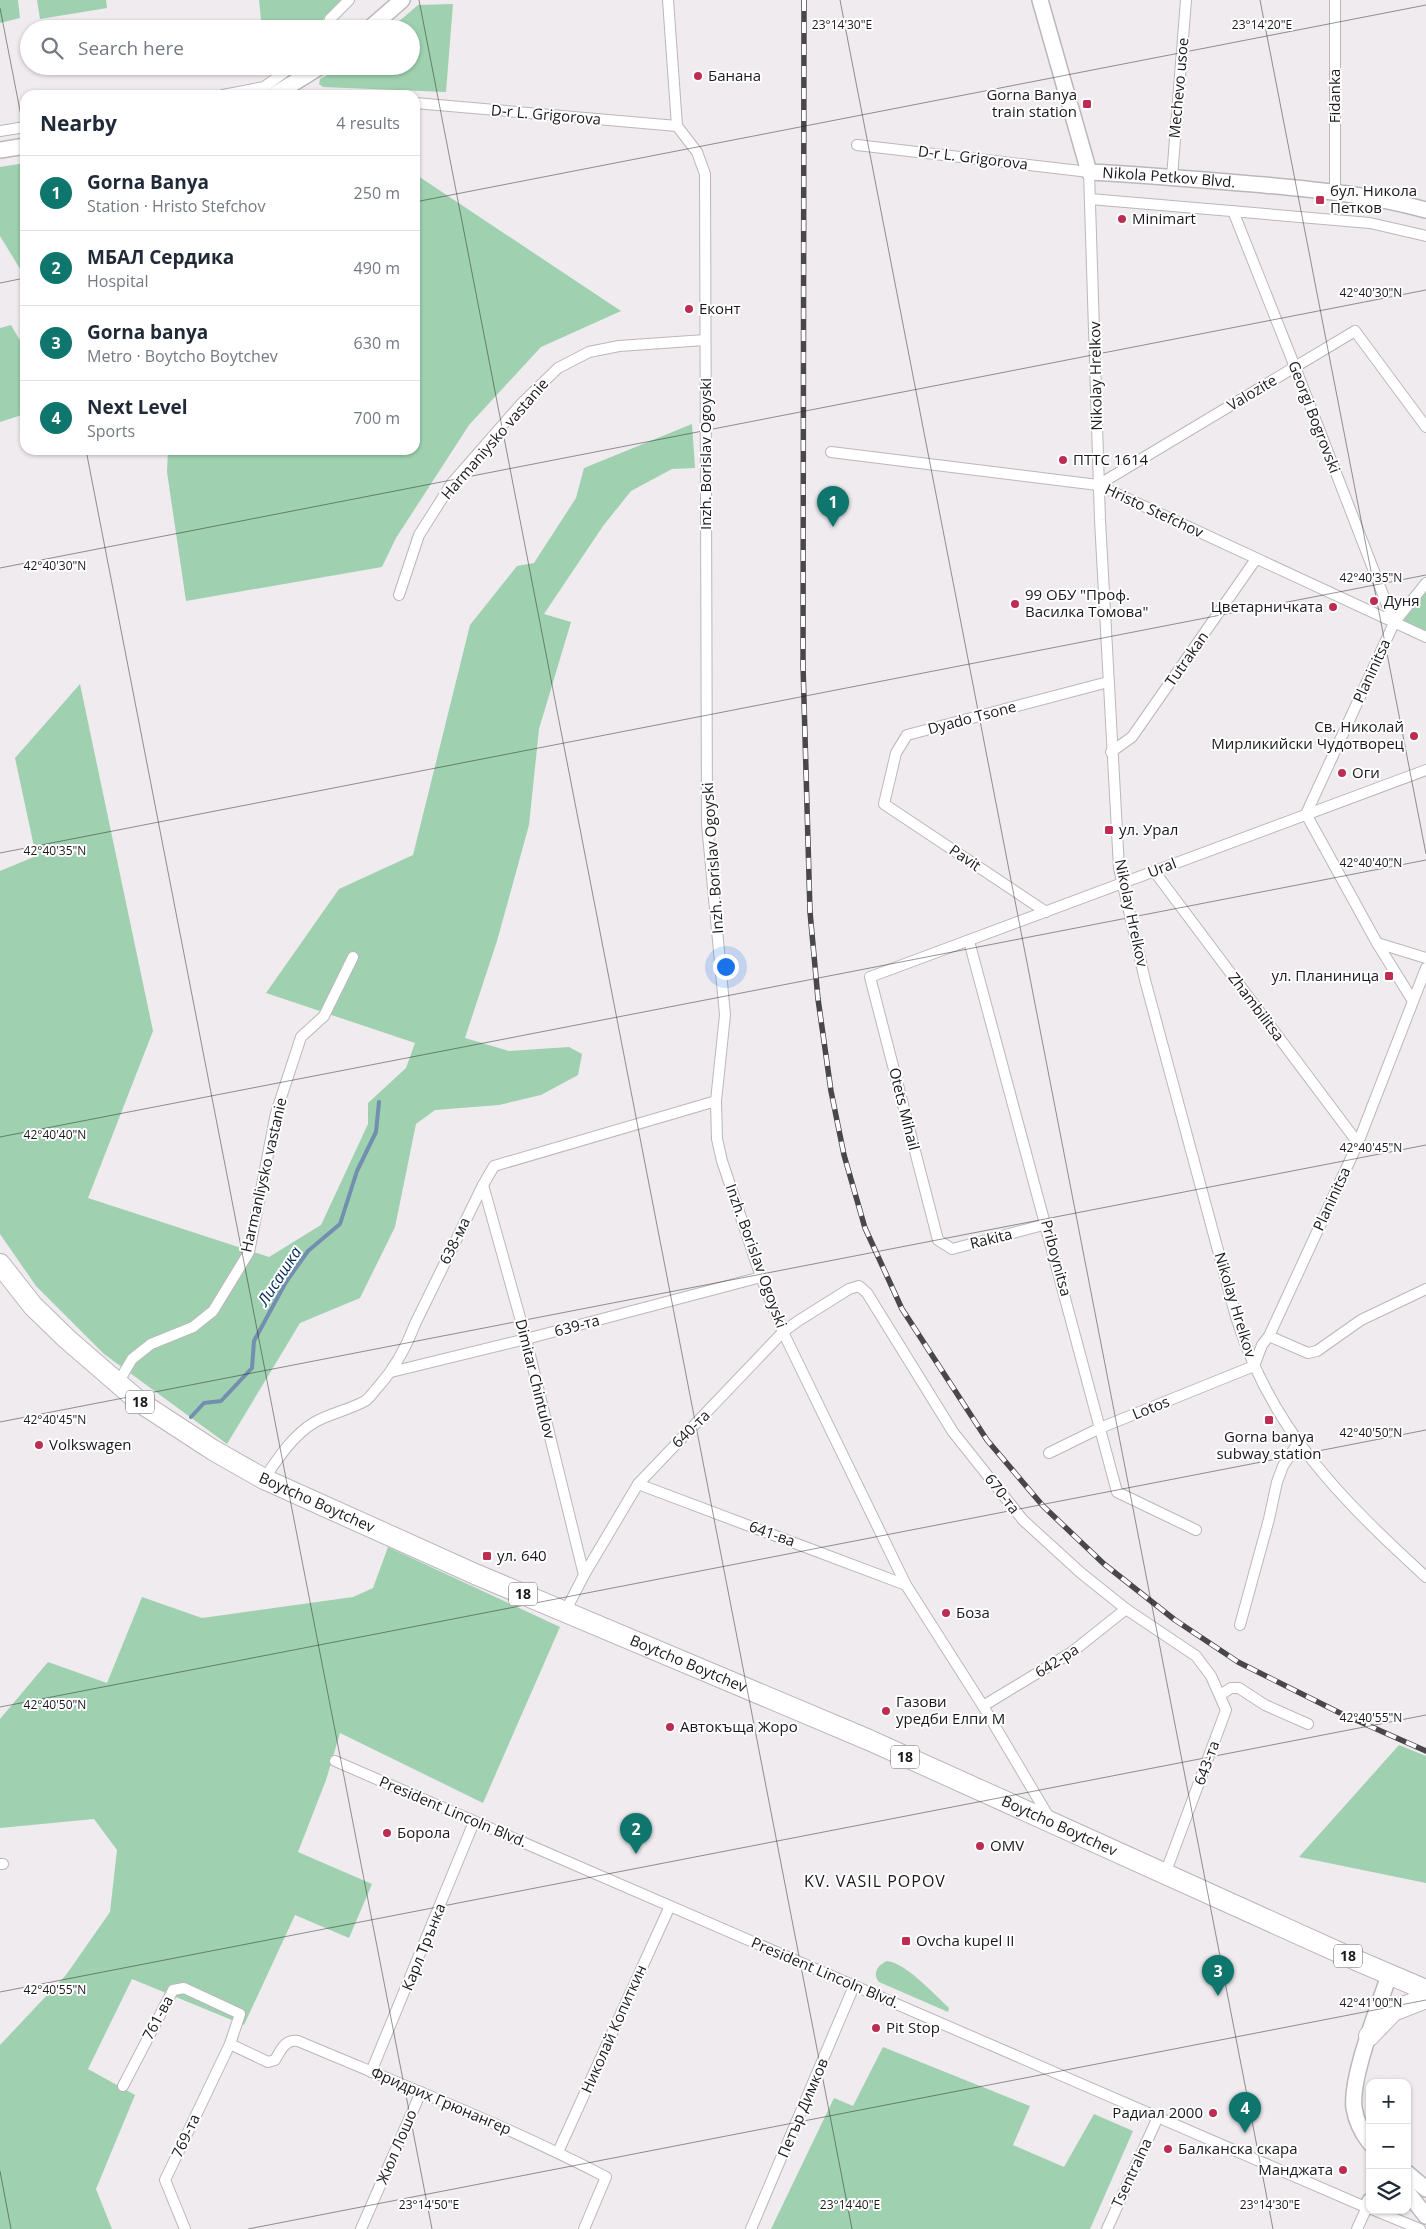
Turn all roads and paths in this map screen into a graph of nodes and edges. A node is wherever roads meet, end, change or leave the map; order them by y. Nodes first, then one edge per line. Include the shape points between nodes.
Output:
1 (349, 0) edge
2 (402, 0) edge
3 (668, 0) edge
4 (1040, 0) edge
5 (1186, 0) edge
6 (1335, 0) edge
7 (330, 20) edge
8 (379, 20) edge
9 (285, 75) edge
10 (303, 75) edge
11 (272, 90) edge
12 (274, 90) edge
13 (420, 103) edge
14 (678, 126) junction
15 (20, 128) edge
16 (0, 131) edge
17 (857, 145) dead end
18 (20, 147) edge
19 (0, 150) edge
20 (1089, 172) junction
21 (1172, 177) junction
22 (1335, 192) junction
23 (1090, 199) junction
24 (1426, 210) edge
25 (1232, 212) junction
26 (1426, 236) edge
27 (705, 340) junction
28 (1295, 367) junction
29 (1426, 427) edge
30 (831, 452) dead end
31 (1098, 485) junction
32 (1256, 559) junction
33 (1426, 583) edge
34 (399, 595) dead end
35 (1394, 623) junction
36 (1426, 637) edge
37 (1108, 682) junction
38 (1111, 752) junction
39 (1426, 770) edge
40 (884, 804) joint
41 (1306, 814) junction
42 (1154, 871) junction
43 (1121, 884) junction
44 (1046, 912) junction
45 (969, 940) junction
46 (1377, 943) junction
47 (353, 957) dead end
48 (1426, 958) edge
49 (1426, 968) edge
50 (870, 977) joint
51 (1413, 1001) junction
52 (716, 1101) junction
53 (1358, 1143) junction
54 (482, 1185) junction
55 (1047, 1224) junction
56 (938, 1240) joint
57 (0, 1264) edge
58 (761, 1277) junction
59 (859, 1286) joint
60 (1426, 1289) edge
61 (783, 1332) junction
62 (1269, 1336) junction
63 (526, 1339) junction
64 (1254, 1366) junction
65 (391, 1372) junction
66 (118, 1383) junction
67 (1100, 1428) junction
68 (1298, 1443) junction
69 (1050, 1453) dead end
70 (264, 1479) junction
71 (638, 1484) junction
72 (1196, 1530) dead end
73 (584, 1575) junction
74 (1426, 1577) edge
75 (906, 1585) junction
76 (1126, 1610) junction
77 (565, 1612) junction
78 (1240, 1625) dead end
79 (1196, 1656) joint
80 (1220, 1695) junction
81 (984, 1706) junction
82 (1308, 1724) dead end
83 (335, 1761) dead end
84 (474, 1822) junction
85 (1052, 1823) junction
86 (1165, 1874) junction
87 (670, 1906) junction
88 (1389, 1975) junction
89 (854, 1986) junction
90 (1426, 1990) edge
91 (1426, 1998) edge
92 (1369, 2036) junction
93 (230, 2044) junction
94 (371, 2072) junction
95 (123, 2086) dead end
96 (420, 2092) junction
97 (1158, 2117) junction
98 (1366, 2139) edge
99 (558, 2152) junction
100 (1411, 2177) edge
101 (1426, 2190) edge
102 (1411, 2197) edge
103 (1366, 2205) edge
104 (1366, 2214) edge
105 (1386, 2214) edge
106 (1426, 2216) edge
107 (185, 2229) edge
108 (361, 2229) edge
109 (584, 2229) edge
110 (751, 2229) edge
111 (1107, 2229) edge
112 (1358, 2229) edge
113 (1420, 2229) edge

1 - 7 street
2 - 8 street
3 - 14 street
4 - 20 street, Nikola Petkov Blvd.
5 - 21 street, Mechevo usoe
6 - 22 street, Fidanka
9 - 11 street
10 - 12 street
13 - 14 street, D-r L. Grigorova
14 - 27 street, Inzh. Borislav Ogoyski via 698,152 704,174
15 - 16 street
17 - 20 street, D-r L. Grigorova
18 - 19 street
20 - 21 street, Nikola Petkov Blvd.
20 - 23 street, Nikolay Hrelkov
21 - 22 street, Nikola Petkov Blvd.
22 - 24 street, Nikola Petkov Blvd. via 1392,200
23 - 25 street, Nikola Petkov Blvd.
23 - 31 street, Nikolay Hrelkov
25 - 26 street, Nikola Petkov Blvd. via 1370,223
25 - 28 street, Georgi Bogrovski
27 - 34 street, Harmaniysko vastanie via 619,346 589,352 558,368 522,403 452,483 419,536
27 - 52 street, Inzh. Borislav Ogoyski via 707,824 725,1015
28 - 29 street, Valozite via 1355,331
28 - 31 street, Valozite
28 - 35 street, Georgi Bogrovski
30 - 31 street, Hristo Stefchov
31 - 32 street, Hristo Stefchov
31 - 37 street, Nikolay Hrelkov
32 - 35 street, Hristo Stefchov
32 - 38 street, Tutrakan via 1132,737
33 - 35 street, Planinitsa
35 - 36 street, Hristo Stefchov
35 - 41 street, Planinitsa
37 - 38 street, Nikolay Hrelkov
37 - 40 street, Dyado Tsone via 908,736 896,753
38 - 43 street, Nikolay Hrelkov
39 - 41 street, Ural
40 - 44 street, Pavit
41 - 42 street, Ural
41 - 46 street
42 - 43 street, Ural
42 - 53 street, Zhambilitsa
43 - 44 street, Ural
43 - 64 street, Nikolay Hrelkov via 1236,1317
44 - 45 street, Ural
45 - 50 street, Ural
45 - 55 street, Priboynitsa
46 - 48 street
46 - 51 street
47 - 66 street, Harmanliysko vastanie via 324,1016 301,1037 276,1113 249,1252 213,1311 192,1327 151,1344 132,1359
49 - 51 street, Planinitsa
50 - 56 street, Otets Mihail
51 - 53 street, Planinitsa
52 - 54 street, 638-ма via 494,1166
52 - 58 street, Inzh. Borislav Ogoyski via 717,1140 722,1161
53 - 62 street, Planinitsa
54 - 63 street, Dimitar Chintulov
54 - 65 street, 638-ма via 406,1347
55 - 56 street, Rakita via 952,1249
55 - 67 street, Priboynitsa
57 - 66 highway, Boytcho Boytchev / 18 via 66,1339
58 - 61 street, Inzh. Borislav Ogoyski
58 - 63 street, 639-та
59 - 61 street, 640-та via 842,1293
59 - 76 street, 670-та via 867,1293 953,1432 1023,1520
60 - 62 street via 1361,1320 1317,1351 1308,1353
61 - 71 street, 640-та
61 - 75 street, Inzh. Borislav Ogoyski
62 - 64 street, Planinitsa
63 - 65 street, 639-та
63 - 73 street, Dimitar Chintulov
64 - 67 street, Lotos
64 - 68 street, Nikolay Hrelkov
65 - 70 street, 638-ма via 367,1400 316,1422 298,1436
66 - 70 highway, Boytcho Boytchev / 18 via 141,1404
67 - 69 street, Lotos
67 - 72 street, Priboynitsa via 1117,1492
68 - 74 street, Nikolay Hrelkov via 1342,1494
68 - 78 street via 1277,1482
70 - 77 highway, Boytcho Boytchev / 18
71 - 73 street, 640-та
71 - 75 street, 641-ва
73 - 77 street, 640-та
75 - 81 street, Inzh. Borislav Ogoyski
76 - 79 street, 670-та
76 - 81 street, 642-ра via 1072,1652
77 - 85 highway, Boytcho Boytchev / 18 via 869,1740
79 - 80 street, 643-та
80 - 82 street via 1231,1688 1239,1688 1265,1705
80 - 86 street, 643-та via 1226,1710
81 - 85 street, Inzh. Borislav Ogoyski
83 - 84 street, President Lincoln Blvd.
84 - 87 street, President Lincoln Blvd.
84 - 94 street, Карл Трънка
85 - 86 highway, Boytcho Boytchev / 18
86 - 88 highway, Boytcho Boytchev / 18
87 - 89 street, President Lincoln Blvd.
87 - 99 street, Николай Копиткин
88 - 90 highway, Boytcho Boytchev / 18
88 - 92 street
89 - 97 street, President Lincoln Blvd.
89 - 110 street, Петър Димков
91 - 92 highway via 1393,2011
92 - 98 street via 1354,2097 1358,2122
93 - 94 street, Фридрих Грюнангер via 268,2062 275,2060 286,2043 298,2041
93 - 95 street, 761-ва via 239,2019 238,2012 184,1988 173,1990
93 - 107 street, 769-та via 165,2180
94 - 96 street, Фридрих Грюнангер
96 - 99 street, Фридрих Грюнангер
96 - 108 street, Жюл Лошо
97 - 103 street, President Lincoln Blvd.
97 - 111 street, Tsentralna
99 - 109 street, Фридрих Грюнангер via 606,2177
100 - 101 street
102 - 106 street
104 - 112 street
105 - 113 street, President Lincoln Blvd.

